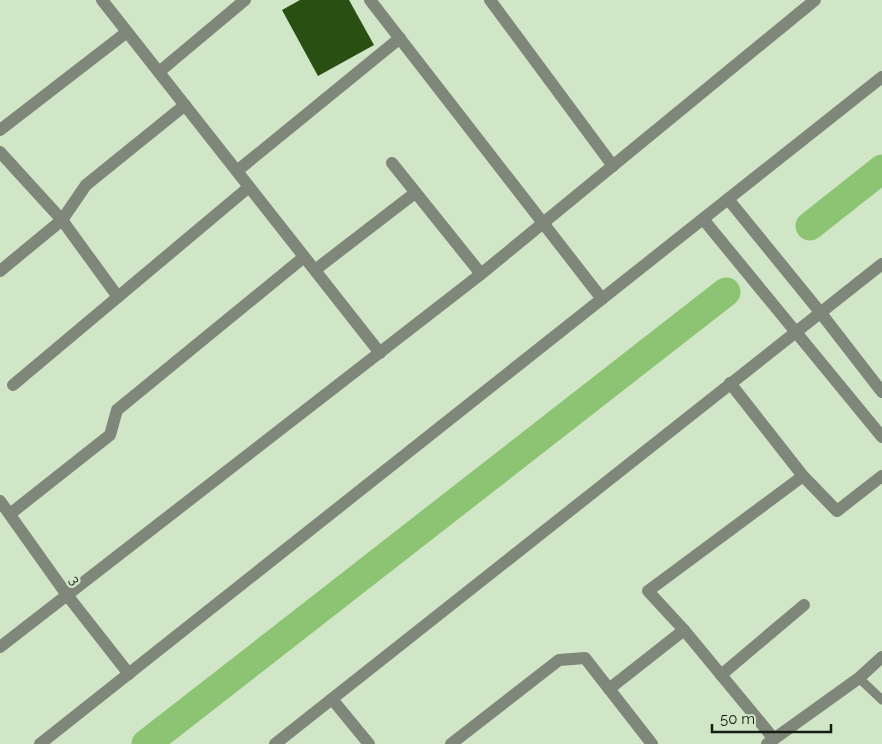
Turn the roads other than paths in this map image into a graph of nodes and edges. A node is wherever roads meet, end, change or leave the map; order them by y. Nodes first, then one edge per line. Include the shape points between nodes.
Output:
1 (245, 0) edge
2 (370, 0) edge
3 (815, 0) edge
4 (495, 2) edge
5 (110, 3) edge
6 (127, 32) junction
7 (400, 38) junction
8 (159, 72) junction
9 (882, 77) edge
10 (185, 105) junction
11 (0, 130) edge
12 (0, 152) edge
13 (392, 164) dead end
14 (613, 166) junction
15 (237, 171) junction
16 (250, 187) junction
17 (415, 193) junction
18 (728, 200) junction
19 (703, 219) junction
20 (62, 220) junction
21 (544, 222) junction
22 (304, 257) junction
23 (882, 264) edge
24 (314, 270) junction
25 (0, 271) edge
26 (481, 274) junction
27 (118, 297) junction
28 (602, 299) junction
29 (820, 312) junction
30 (794, 332) junction
31 (380, 353) junction
32 (730, 383) junction
33 (13, 385) dead end
34 (882, 392) edge
35 (882, 437) edge
36 (803, 476) junction
37 (882, 476) edge
38 (0, 501) edge
39 (10, 514) junction
40 (67, 594) junction
41 (804, 605) dead end
42 (684, 630) junction
43 (0, 647) edge
44 (882, 657) edge
45 (129, 674) junction
46 (721, 675) junction
47 (859, 678) junction
48 (609, 689) junction
49 (332, 699) junction
50 (882, 700) edge
51 (771, 741) edge
52 (40, 744) edge
53 (275, 744) edge
54 (369, 744) edge
55 (452, 744) edge
56 (652, 744) edge

1 - 8 street
2 - 7 street
3 - 14 street
4 - 14 street
5 - 6 street
6 - 8 street
6 - 11 street
7 - 15 street
7 - 21 street
8 - 10 street
9 - 18 street
10 - 15 street
10 - 20 street via 86,185
12 - 20 street
13 - 17 street
14 - 21 street
15 - 16 street
16 - 22 street
16 - 27 street
17 - 24 street
17 - 26 street
18 - 19 street
18 - 29 street
19 - 28 street
19 - 30 street
20 - 25 street
20 - 27 street
21 - 26 street
21 - 28 street
22 - 24 street
22 - 39 street via 117,410 110,435
23 - 29 street
24 - 31 street
26 - 31 street
27 - 33 street
28 - 45 street
29 - 30 street
29 - 34 street
30 - 32 street
30 - 35 street
31 - 40 street
32 - 36 street
32 - 49 street
36 - 37 street via 837,510
36 - 42 street via 648,591
38 - 39 street, 3
39 - 40 street, 3
40 - 43 street
40 - 45 street, 3
41 - 46 street
42 - 46 street
42 - 48 street
44 - 47 street
45 - 52 street
46 - 51 street
47 - 50 lane
47 - 51 street
48 - 55 street via 584,658 559,660
48 - 56 street
49 - 53 street
49 - 54 street

